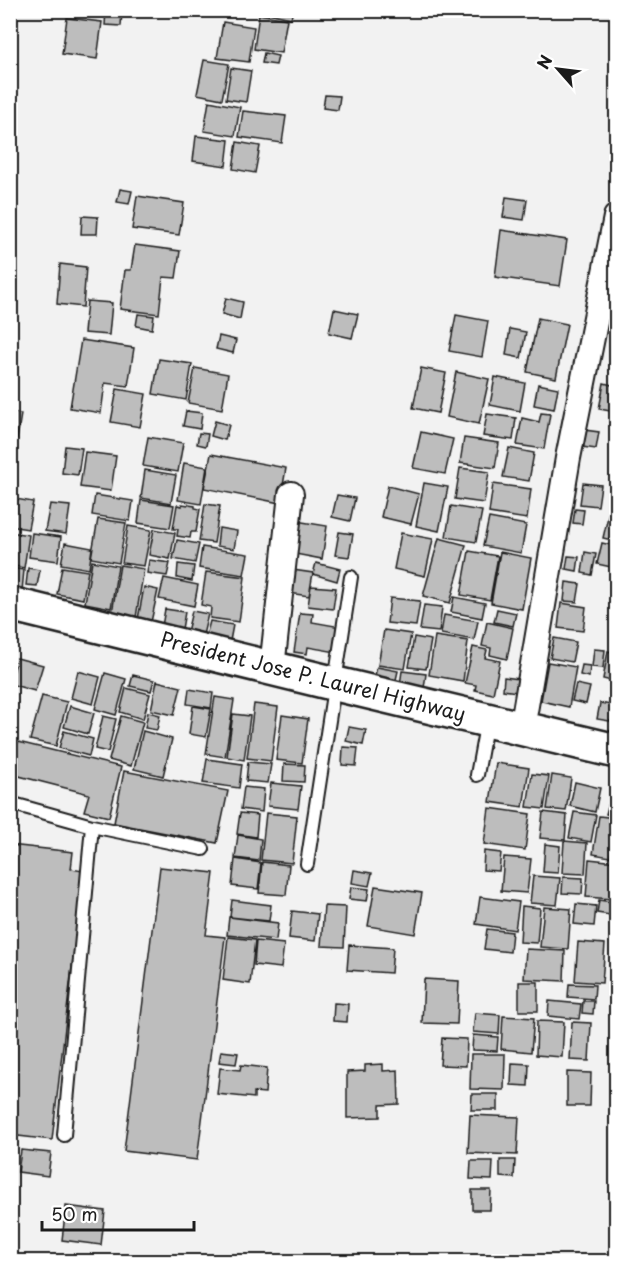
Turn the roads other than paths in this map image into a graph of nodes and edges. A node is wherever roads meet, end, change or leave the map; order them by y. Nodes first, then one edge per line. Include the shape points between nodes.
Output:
1 (616, 217) edge
2 (291, 494) dead end
3 (351, 577) dead end
4 (10, 604) edge
5 (272, 668) junction
6 (336, 684) junction
7 (487, 719) junction
8 (522, 729) junction
9 (616, 751) edge
10 (477, 775) dead end
11 (10, 803) edge
12 (92, 826) junction
13 (203, 849) dead end
14 (307, 864) dead end
15 (64, 1135) dead end

1 - 8 street via 568,458
2 - 5 street
3 - 6 lane
4 - 5 highway, President Jose P. Laurel Highway
5 - 6 highway, President Jose P. Laurel Highway
6 - 7 highway, President Jose P. Laurel Highway
6 - 14 lane
7 - 8 highway, President Jose P. Laurel Highway
7 - 10 lane
8 - 9 highway, President Jose P. Laurel Highway
11 - 12 lane
12 - 13 lane
12 - 15 lane

